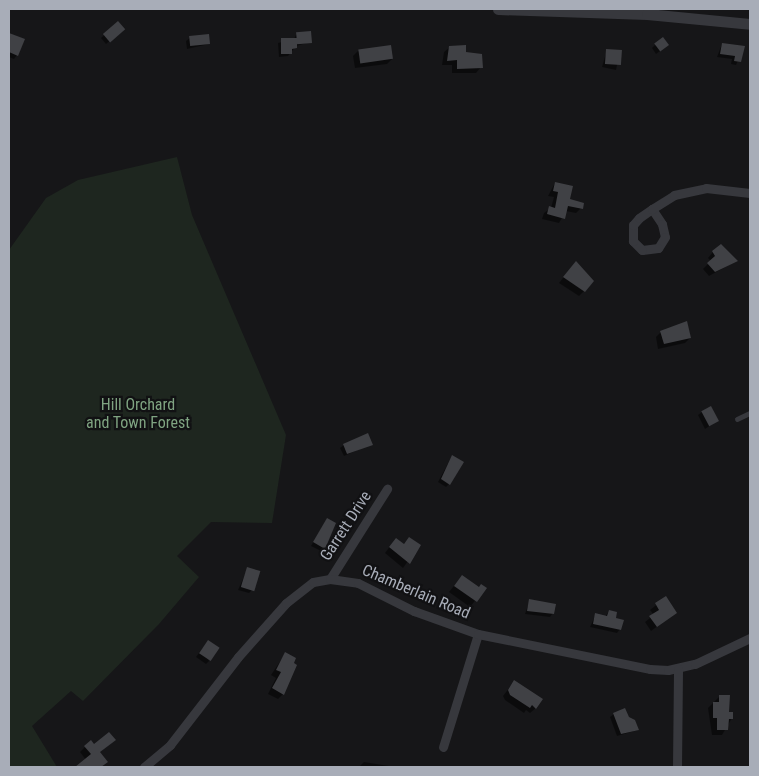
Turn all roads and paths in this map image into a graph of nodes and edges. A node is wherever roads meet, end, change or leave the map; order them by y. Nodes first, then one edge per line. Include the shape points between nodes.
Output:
1 (498, 9) edge
2 (750, 24) edge
3 (750, 193) edge
4 (652, 209) junction
5 (750, 412) edge
6 (737, 419) dead end
7 (387, 489) dead end
8 (330, 579) junction
9 (478, 634) junction
10 (750, 638) edge
11 (678, 669) junction
12 (443, 747) dead end
13 (144, 767) edge
14 (677, 767) edge

1 - 2 street via 647,14
3 - 4 street via 713,188 687,190
4 - 4 street via 639,218 632,229 633,241 642,250 658,248 664,238 662,224
5 - 6 lane
7 - 8 street, Garrett Drive
8 - 9 street, Chamberlain Road via 358,583 414,611
8 - 13 street, Chamberlain Road via 313,582 286,603 238,657 170,745
9 - 11 street, Chamberlain Road via 650,669
9 - 12 street
10 - 11 street, Chamberlain Road via 714,657
11 - 14 street

